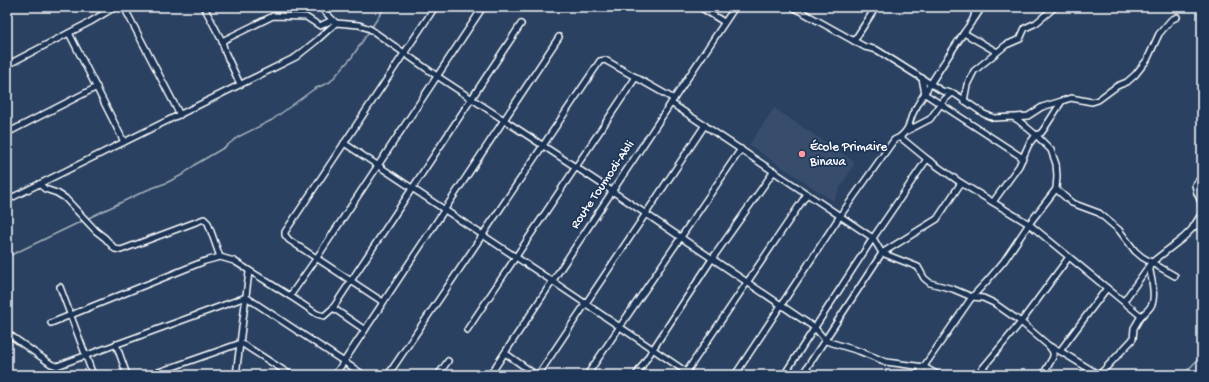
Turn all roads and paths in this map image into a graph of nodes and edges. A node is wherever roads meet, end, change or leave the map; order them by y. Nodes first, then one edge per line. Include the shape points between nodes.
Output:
1 (115, 7) edge
2 (124, 7) edge
3 (204, 7) edge
4 (320, 7) edge
5 (436, 7) edge
6 (483, 7) edge
7 (700, 7) edge
8 (735, 7) edge
9 (793, 7) edge
10 (876, 7) edge
11 (974, 7) edge
12 (982, 7) edge
13 (1055, 7) edge
14 (975, 18) junction
15 (1177, 18) dead end
16 (334, 22) junction
17 (724, 22) junction
18 (521, 24) dead end
19 (69, 33) junction
20 (964, 33) junction
21 (559, 37) dead end
22 (222, 41) junction
23 (854, 41) junction
24 (997, 52) junction
25 (404, 54) junction
26 (7, 65) edge
27 (437, 76) junction
28 (636, 76) junction
29 (922, 78) junction
30 (240, 84) junction
31 (931, 84) junction
32 (97, 88) junction
33 (925, 94) junction
34 (951, 94) junction
35 (472, 100) junction
36 (673, 101) junction
37 (964, 101) junction
38 (1062, 101) junction
39 (942, 104) junction
40 (180, 115) junction
41 (1013, 118) junction
42 (504, 120) junction
43 (705, 125) junction
44 (906, 132) junction
45 (7, 133) edge
46 (1036, 135) junction
47 (900, 137) junction
48 (124, 142) junction
49 (344, 144) junction
50 (542, 146) junction
51 (741, 148) junction
52 (1023, 158) junction
53 (926, 160) junction
54 (378, 166) junction
55 (576, 168) junction
56 (774, 171) junction
57 (1202, 177) edge
58 (961, 183) junction
59 (39, 184) junction
60 (413, 189) junction
61 (1056, 189) junction
62 (612, 191) junction
63 (807, 194) junction
64 (8, 197) edge
65 (993, 202) junction
66 (1202, 204) edge
67 (445, 210) junction
68 (1202, 213) edge
69 (646, 214) junction
70 (840, 216) junction
71 (1202, 222) edge
72 (1029, 224) junction
73 (1193, 228) junction
74 (482, 235) junction
75 (680, 237) junction
76 (873, 238) junction
77 (882, 254) junction
78 (220, 257) junction
79 (516, 257) junction
80 (1069, 257) junction
81 (316, 259) junction
82 (712, 259) junction
83 (1150, 264) junction
84 (249, 272) junction
85 (1175, 276) dead end
86 (351, 281) junction
87 (552, 281) junction
88 (747, 283) junction
89 (60, 287) dead end
90 (1107, 288) junction
91 (290, 296) junction
92 (246, 297) junction
93 (972, 297) junction
94 (1124, 301) junction
95 (383, 302) junction
96 (586, 304) junction
97 (781, 305) junction
98 (333, 308) junction
99 (70, 315) junction
100 (1141, 316) junction
101 (1021, 322) junction
102 (51, 323) dead end
103 (620, 327) junction
104 (815, 328) junction
105 (365, 330) junction
106 (467, 330) dead end
107 (10, 335) dead end
108 (826, 341) junction
109 (241, 343) junction
110 (116, 344) junction
111 (1048, 346) junction
112 (653, 349) junction
113 (1060, 351) junction
114 (505, 353) junction
115 (85, 355) junction
116 (448, 361) dead end
117 (344, 362) junction
118 (924, 367) junction
119 (687, 374) edge
120 (1098, 374) edge
121 (93, 375) edge
122 (127, 375) edge
123 (150, 375) edge
124 (236, 375) edge
125 (291, 375) edge
126 (335, 375) edge
127 (364, 375) edge
128 (388, 375) edge
129 (438, 375) edge
130 (490, 375) edge
131 (537, 375) edge
132 (587, 375) edge
133 (636, 375) edge
134 (734, 375) edge
135 (784, 375) edge
136 (802, 375) edge
137 (918, 375) edge
138 (938, 375) edge
139 (978, 375) edge
140 (1042, 375) edge

1 - 19 street
2 - 40 street
3 - 22 street
4 - 16 street
5 - 25 street
6 - 27 street
7 - 17 street
8 - 17 street, Route Toumodi-Abli
9 - 23 street
10 - 23 street
11 - 14 street
12 - 14 street
13 - 24 street via 1036,23 1025,28 1020,39 1006,44
14 - 20 street
15 - 38 street via 1171,20 1159,34 1147,60 1127,82 1092,102 1071,98
16 - 22 street via 320,26 306,17 274,16
16 - 25 street via 364,27
16 - 30 street via 296,57
17 - 36 street, Route Toumodi-Abli
18 - 35 street
19 - 26 street
19 - 32 street
20 - 24 street
20 - 31 street
21 - 42 street
22 - 30 street
23 - 29 street via 877,50
24 - 37 street via 974,72 967,85
25 - 27 street
25 - 49 street
27 - 35 street
27 - 54 street
28 - 36 street
28 - 50 street via 604,60 600,61
28 - 55 street
29 - 31 street
29 - 33 street
30 - 40 street
31 - 33 street
31 - 34 street
32 - 45 street
32 - 48 street
33 - 39 street
33 - 44 street via 912,114
34 - 37 street
34 - 39 street
35 - 42 street
35 - 60 street
36 - 43 street
36 - 62 street, Route Toumodi-Abli
37 - 41 street via 991,117
38 - 41 street via 1042,107 1028,116
38 - 46 street via 1044,129
39 - 44 street via 930,119
39 - 52 street
40 - 48 street
41 - 46 street
42 - 50 street
42 - 67 street
43 - 51 street
43 - 69 street
44 - 47 street
46 - 52 street
46 - 61 street via 1052,150 1056,164
47 - 53 street
47 - 70 street via 894,140
48 - 59 street
49 - 54 street
49 - 81 street via 285,232 289,240
50 - 55 street
50 - 74 street
51 - 56 street
51 - 75 street
52 - 65 street
53 - 58 street
53 - 76 street
54 - 60 street
54 - 81 street
55 - 62 street
55 - 79 street
56 - 63 street
56 - 82 street
57 - 66 street via 1195,185
58 - 65 street
58 - 77 street via 937,219
59 - 64 street
59 - 78 street via 65,198 117,250 204,219 208,223
60 - 67 street
60 - 86 street
61 - 72 street
61 - 83 street via 1072,203 1099,213 1110,221 1135,251
62 - 69 street
62 - 87 street, Route Toumodi-Abli
63 - 70 street
63 - 88 street
65 - 72 street
67 - 74 street
67 - 95 street
68 - 73 street
69 - 75 street
69 - 96 street
70 - 76 street
70 - 97 street
71 - 73 street
72 - 80 street
72 - 93 street via 1004,261
73 - 83 street
74 - 79 street
74 - 128 street
75 - 82 street
75 - 103 street
76 - 77 street
76 - 104 street
77 - 93 street via 918,267 930,283
77 - 108 street
78 - 84 street via 234,261
78 - 99 street via 204,261
79 - 87 street
79 - 106 street
80 - 90 street
80 - 101 street
81 - 86 street
81 - 91 street
82 - 88 street
82 - 112 street
83 - 85 street
83 - 94 street
83 - 100 street via 1153,303
84 - 91 street
84 - 92 street
86 - 95 street
86 - 98 street
87 - 96 street
87 - 114 street, Route Toumodi-Abli
88 - 97 street
88 - 119 street
89 - 99 street
90 - 94 street
90 - 113 street
91 - 98 street via 321,316 327,315
92 - 109 street
92 - 110 street
92 - 117 street
93 - 101 street via 994,303
93 - 118 street
94 - 100 street
95 - 105 street
96 - 103 street
96 - 131 street
97 - 104 street
97 - 134 street
98 - 105 street
99 - 102 street
99 - 115 street
100 - 120 street via 1134,328 1133,338
101 - 111 street
101 - 139 street
103 - 112 street
103 - 132 street
104 - 108 street
104 - 135 street
105 - 117 street
107 - 115 street via 54,366
108 - 118 street via 859,350 886,362
108 - 136 street
109 - 123 street
109 - 124 street
109 - 125 street
110 - 115 street
110 - 122 street
111 - 113 street
111 - 140 street via 1053,352 1053,357
112 - 119 street
112 - 133 street
113 - 120 street
114 - 130 street, Route Toumodi-Abli
114 - 131 street
115 - 121 street
116 - 129 street
117 - 126 street
117 - 127 street
118 - 137 street
118 - 138 street

